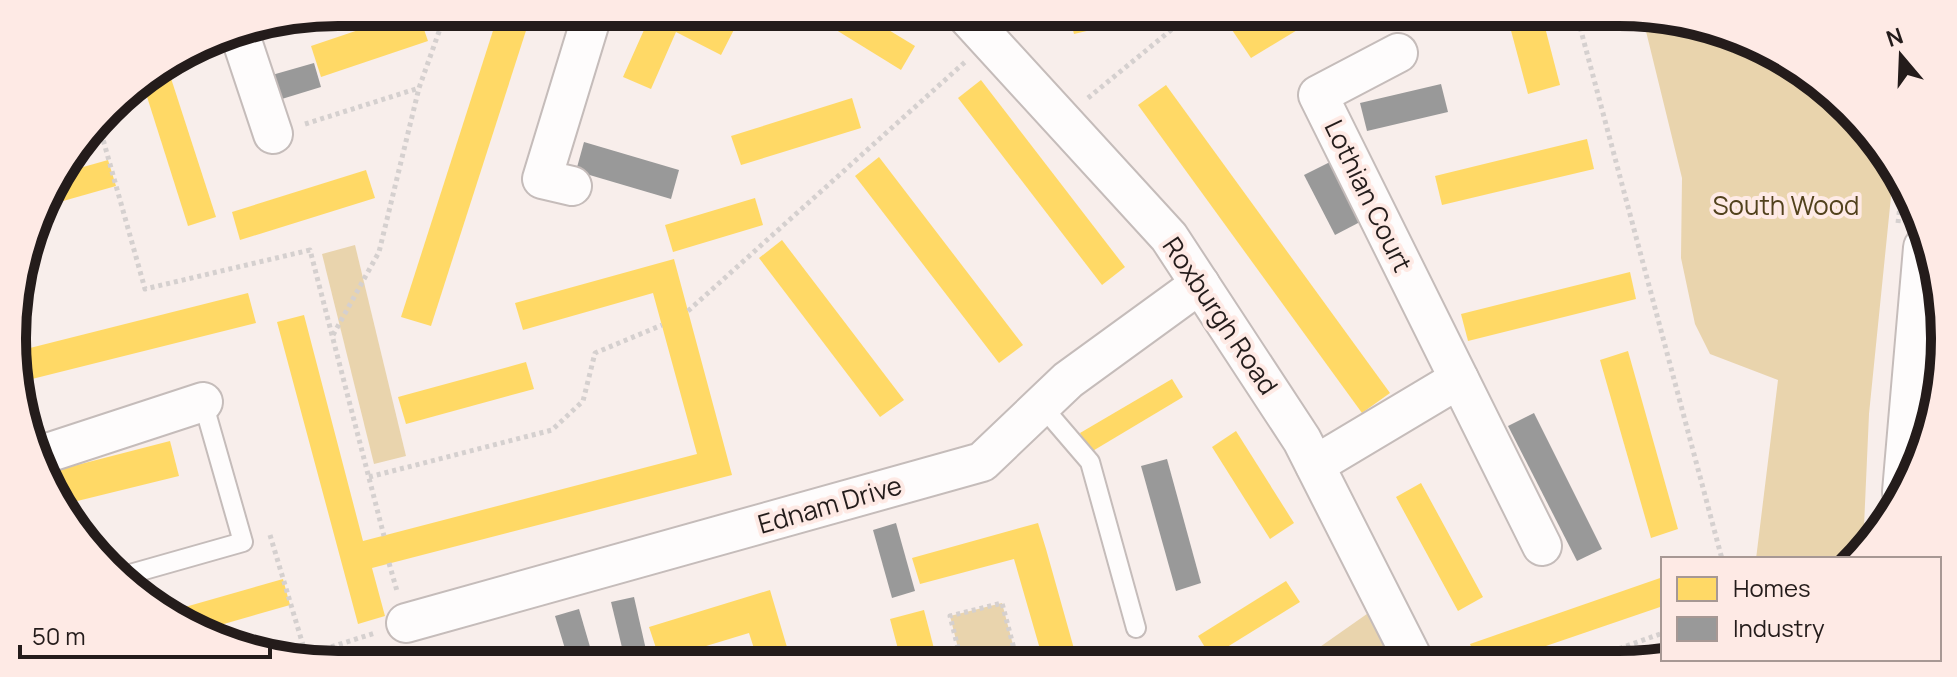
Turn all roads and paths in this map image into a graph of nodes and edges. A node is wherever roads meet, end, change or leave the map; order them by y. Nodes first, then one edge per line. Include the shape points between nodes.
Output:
1 (441, 26) edge
2 (589, 26) edge
3 (966, 26) edge
4 (978, 26) edge
5 (1176, 26) edge
6 (1580, 26) edge
7 (242, 42) edge
8 (1398, 53) dead end
9 (419, 88) junction
10 (1063, 119) junction
11 (273, 134) joint
12 (102, 135) edge
13 (572, 186) dead end
14 (1924, 273) edge
15 (1200, 284) junction
16 (688, 311) dead end
17 (662, 325) dead end
18 (332, 336) junction
19 (1459, 379) junction
20 (203, 402) joint
21 (1041, 405) junction
22 (48, 453) edge
23 (1908, 455) edge
24 (1315, 465) junction
25 (369, 477) junction
26 (384, 536) dead end
27 (243, 542) junction
28 (1542, 546) dead end
29 (1721, 557) edge
30 (132, 573) edge
31 (406, 623) joint
32 (1136, 628) dead end
33 (1661, 634) edge
34 (304, 649) edge
35 (321, 650) edge
36 (959, 651) edge
37 (1015, 651) edge
38 (1409, 651) edge
39 (1612, 651) edge

1 - 9 path
2 - 13 street via 542,179
3 - 16 path
4 - 10 street, Roxburgh Road
5 - 10 path
6 - 29 path
7 - 11 street
8 - 19 street, Lothian Court via 1318,95
9 - 11 path
9 - 18 path via 379,252
10 - 15 street, Roxburgh Road via 1169,237
12 - 18 path via 145,289 310,250
14 - 23 main road
15 - 21 street, Ednam Drive
15 - 24 street, Roxburgh Road
17 - 25 path via 595,353 583,401 552,430
18 - 25 path
19 - 24 street
19 - 28 street, Lothian Court
20 - 22 street
20 - 27 lane
21 - 31 street, Ednam Drive via 982,462
21 - 32 lane via 1090,462
24 - 38 street, Roxburgh Road
25 - 26 path
27 - 30 lane
27 - 34 path via 270,534
31 - 35 path
33 - 39 path
36 - 37 path via 950,616 1002,603

